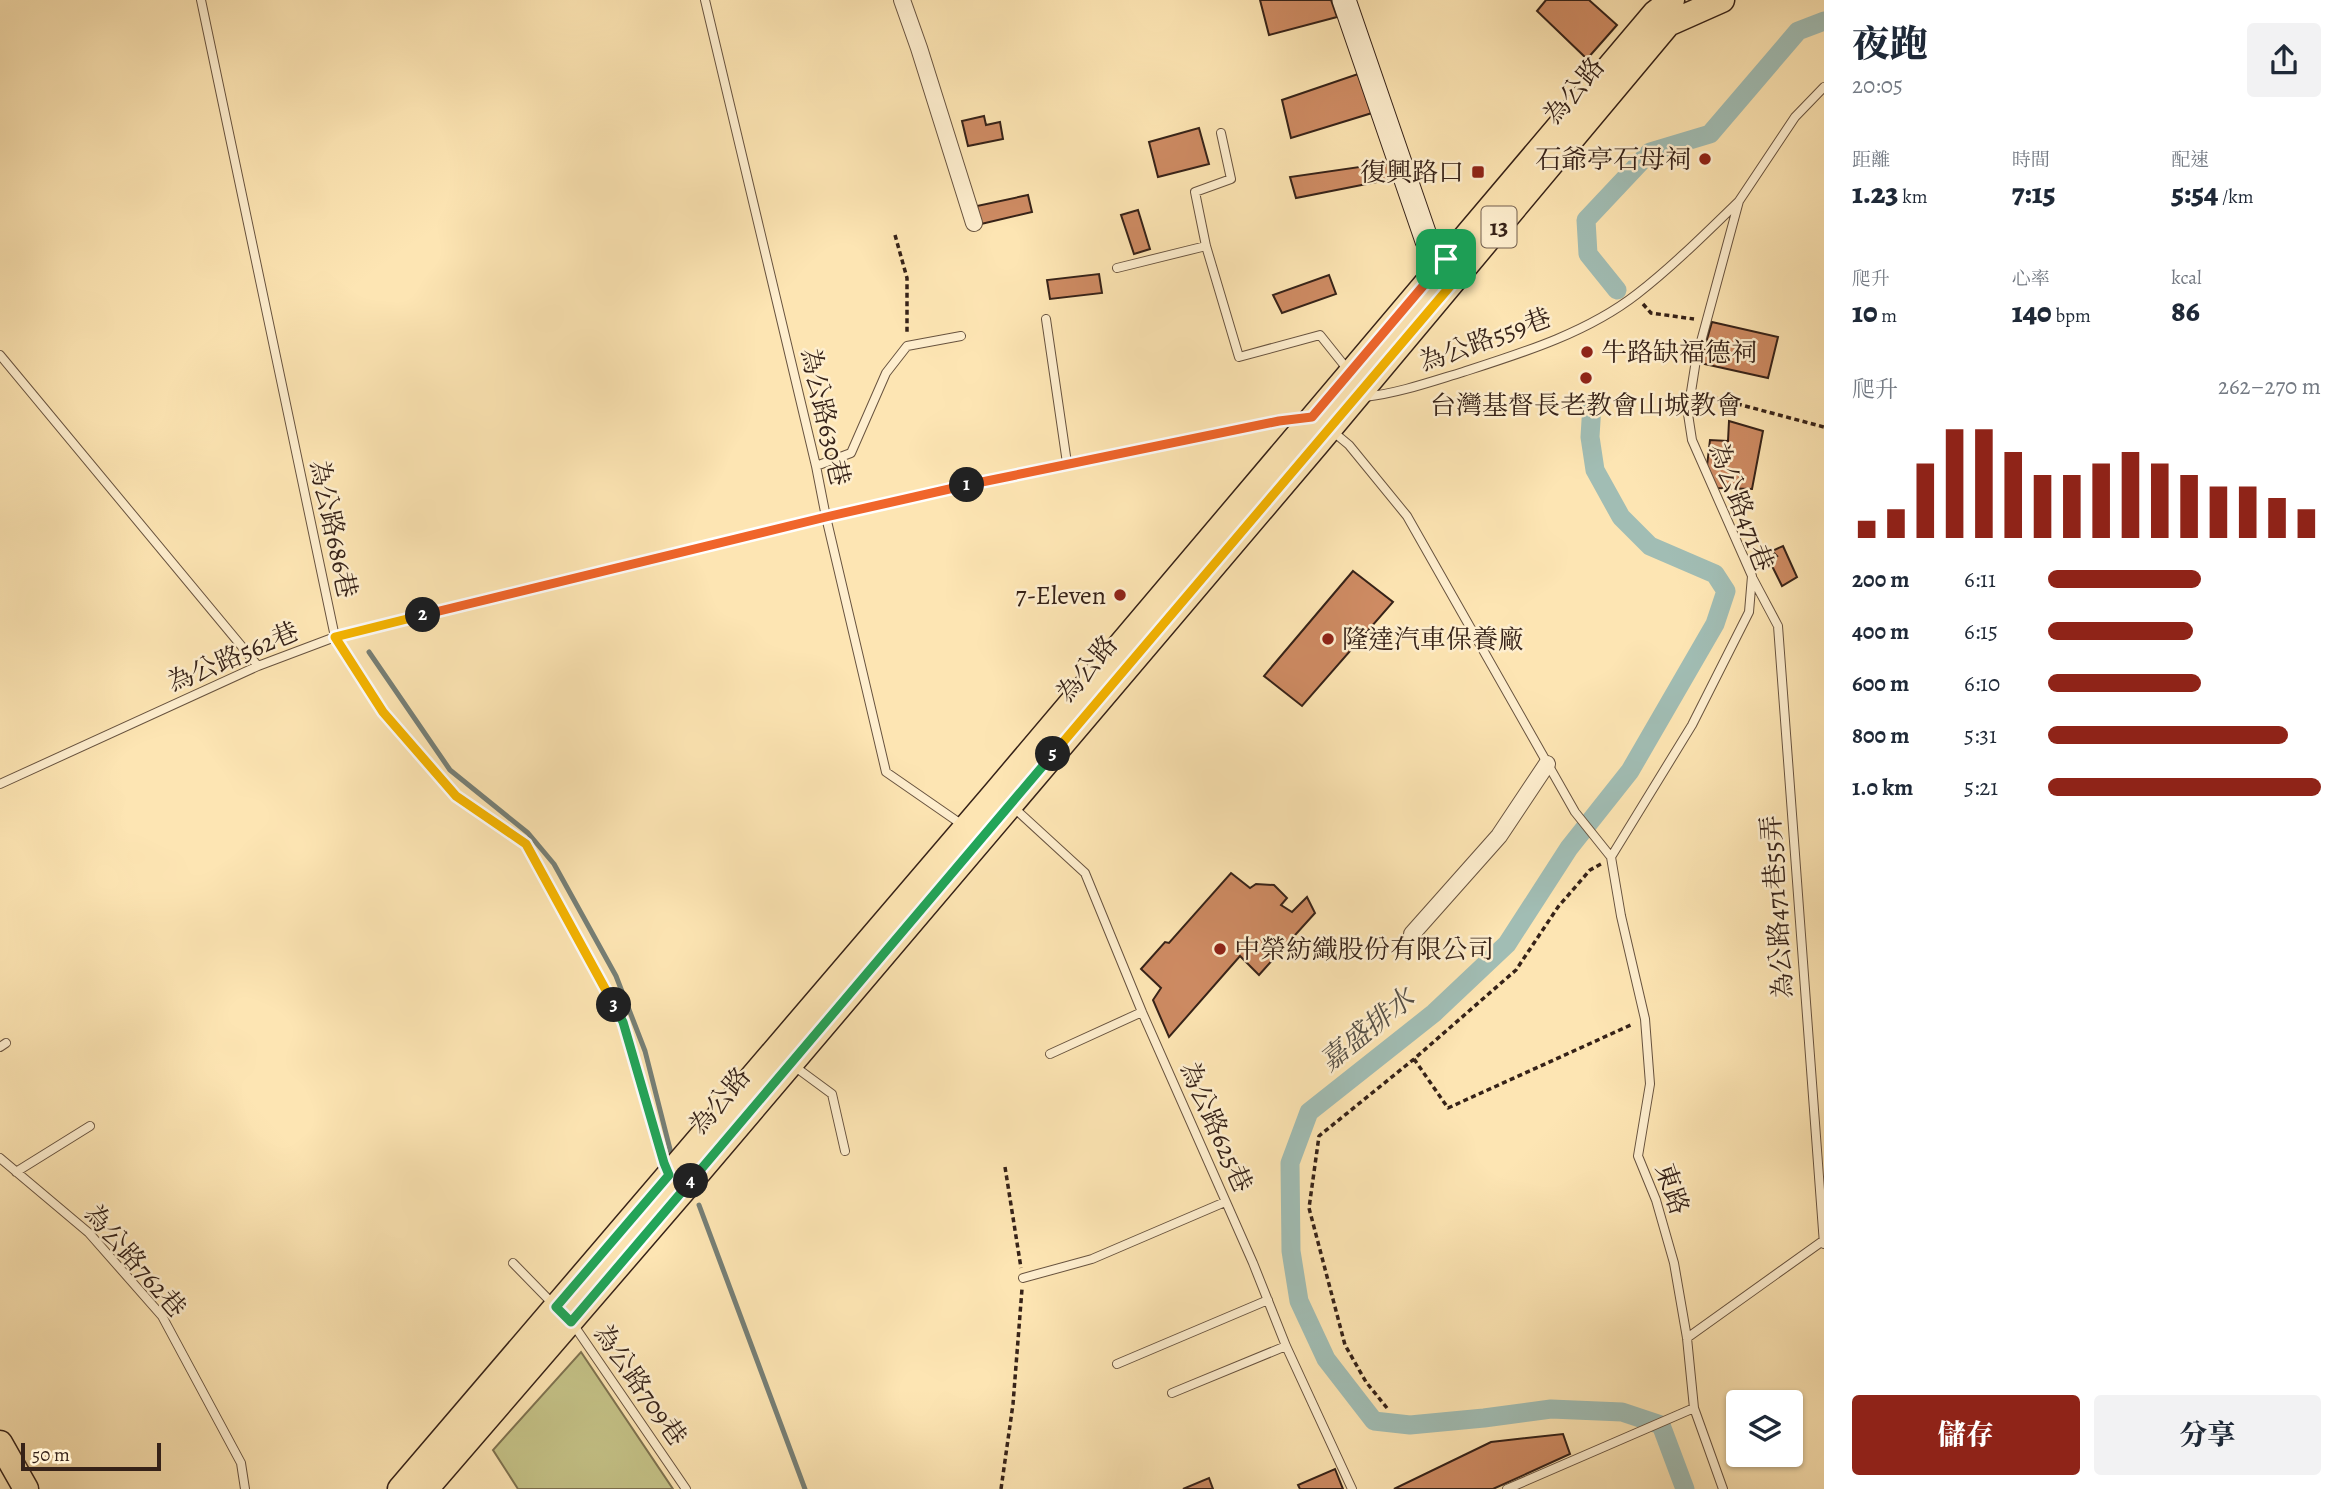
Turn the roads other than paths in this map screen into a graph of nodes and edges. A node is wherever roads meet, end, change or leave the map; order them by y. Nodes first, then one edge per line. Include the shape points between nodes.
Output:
1 (201, 0) edge
2 (705, 0) edge
3 (902, 0) edge
4 (1344, 0) edge
5 (1691, 0) edge
6 (1722, 0) edge
7 (1664, 9) edge
8 (1824, 87) edge
9 (1221, 133) dead end
10 (1739, 201) junction
11 (974, 223) dead end
12 (1206, 246) junction
13 (1454, 265) junction
14 (1117, 268) dead end
15 (1046, 319) dead end
16 (961, 336) dead end
17 (0, 355) edge
18 (1350, 373) junction
19 (1353, 399) junction
20 (1321, 423) junction
21 (1068, 463) junction
22 (816, 466) junction
23 (826, 517) junction
24 (1752, 576) junction
25 (335, 637) junction
26 (258, 666) junction
27 (1547, 764) junction
28 (0, 784) edge
29 (1003, 798) junction
30 (972, 833) junction
31 (1611, 857) junction
32 (1412, 933) dead end
33 (1142, 1012) junction
34 (1050, 1054) dead end
35 (790, 1063) junction
36 (90, 1126) dead end
37 (845, 1151) dead end
38 (0, 1158) edge
39 (16, 1172) junction
40 (676, 1184) junction
41 (1225, 1202) junction
42 (1823, 1242) edge
43 (513, 1263) dead end
44 (1023, 1278) road end
45 (1268, 1300) junction
46 (564, 1315) junction
47 (1687, 1338) junction
48 (1286, 1346) junction
49 (1117, 1364) dead end
50 (1172, 1393) dead end
51 (1694, 1408) junction
52 (0, 1443) edge
53 (26, 1489) edge
54 (245, 1489) edge
55 (400, 1489) edge
56 (426, 1489) edge
57 (686, 1489) edge
58 (1352, 1489) edge
59 (1507, 1489) edge
60 (1723, 1489) edge

1 - 25 lane, 為公路686巷
2 - 22 lane, 為公路630巷
3 - 11 street
4 - 13 street via 1427,241
5 - 7 street
6 - 7 main road, 為公路 / 13
7 - 13 main road, 為公路 / 13
8 - 10 lane, 為公路471巷 via 1796,117
9 - 12 lane via 1231,179 1195,192
10 - 19 lane, 為公路559巷 via 1636,295 1592,323 1394,394
10 - 24 lane, 為公路471巷 via 1696,360 1688,414 1692,440
12 - 14 lane
12 - 18 lane via 1239,357 1320,335
13 - 18 main road, 為公路 / 13
13 - 19 main road, 為公路 / 13
15 - 21 lane
16 - 22 lane via 907,346 886,373 851,453
17 - 26 lane
18 - 20 main road, 為公路 / 13
19 - 20 main road, 為公路 / 13
20 - 21 lane, 為公路562巷 via 1279,421
20 - 27 lane via 1349,445 1407,516
20 - 29 main road, 為公路 / 13
21 - 23 lane, 為公路562巷
22 - 23 lane, 為公路630巷
23 - 25 lane, 為公路562巷
23 - 30 lane, 為公路630巷 via 886,772
24 - 31 lane, 為公路471巷 via 1749,612 1692,725
24 - 42 lane, 為公路471巷55弄 via 1778,626
25 - 26 lane, 為公路562巷
25 - 40 lane, 為公路686巷 via 383,712 456,796 526,844 623,1022 664,1163
26 - 28 lane, 為公路562巷
27 - 31 lane via 1577,816
27 - 32 street via 1499,836
29 - 30 main road, 為公路 / 13
29 - 33 lane, 為公路625巷 via 1085,873
30 - 35 main road, 為公路 / 13
30 - 40 main road, 為公路 / 13
31 - 47 lane, 東路 via 1645,1019 1650,1084 1638,1156 1674,1263
33 - 34 lane
33 - 41 lane, 為公路625巷
35 - 37 lane via 832,1094
35 - 40 main road, 為公路 / 13
36 - 39 lane
38 - 39 lane, 為公路762巷
39 - 54 lane, 為公路762巷 via 89,1233 162,1316 241,1463
40 - 46 main road, 為公路 / 13
41 - 44 lane via 1091,1259
41 - 45 lane, 為公路625巷
42 - 47 lane
43 - 46 lane, 為公路709巷
45 - 48 lane, 為公路625巷
45 - 49 lane
46 - 55 main road, 為公路 / 13
46 - 56 main road, 為公路 / 13
46 - 57 lane, 為公路709巷
47 - 51 lane, 東路
48 - 50 lane
48 - 58 lane, 為公路625巷
51 - 59 lane
51 - 60 lane, 東路
52 - 53 main road

